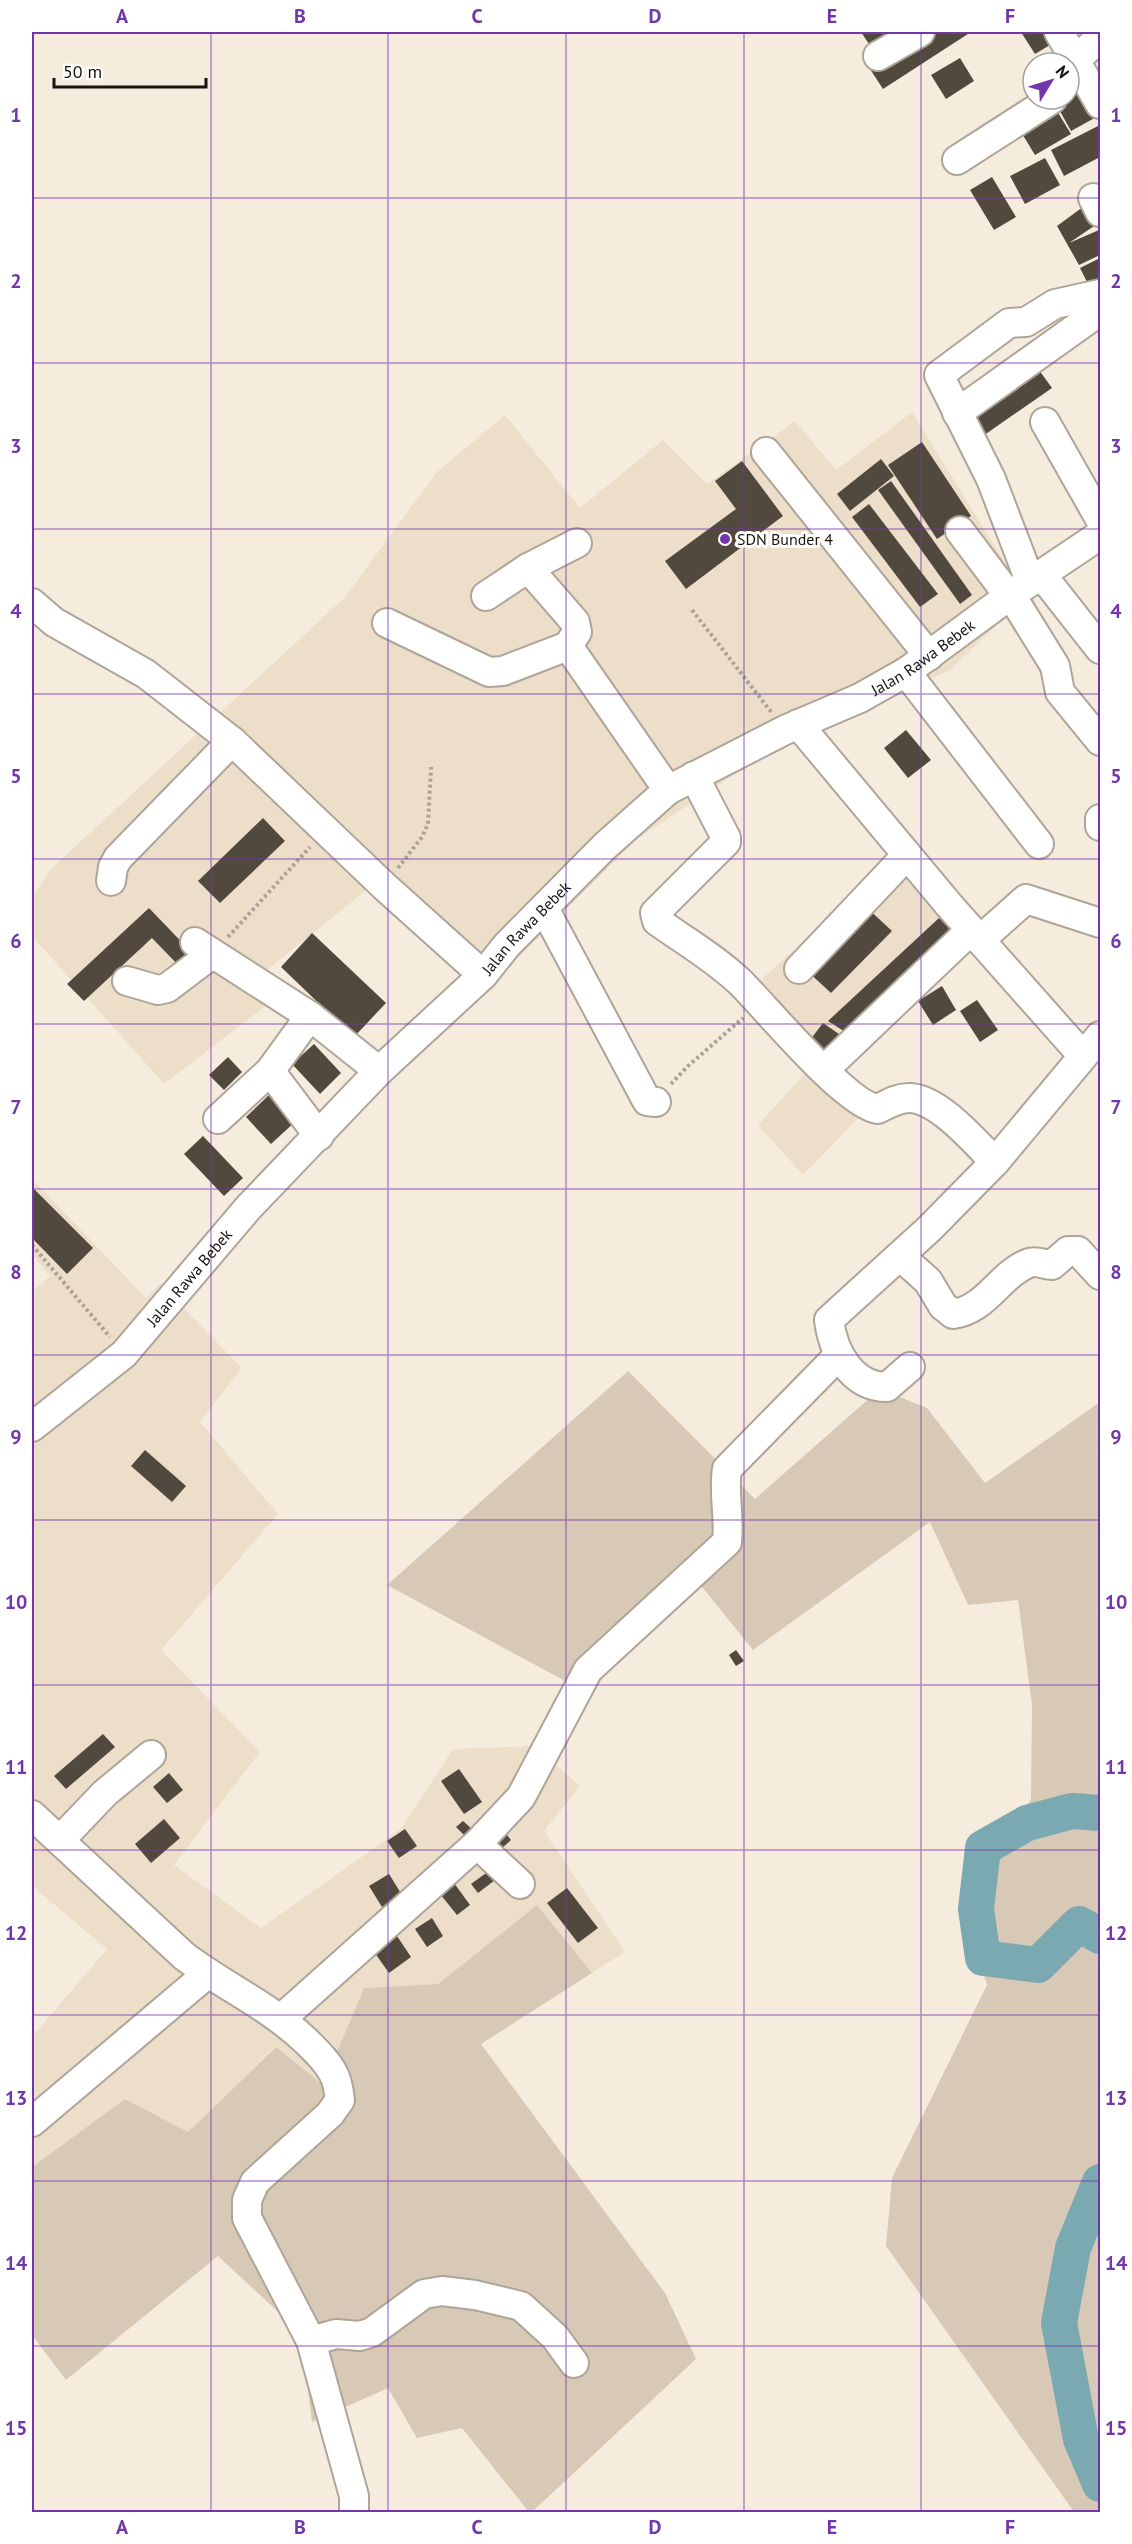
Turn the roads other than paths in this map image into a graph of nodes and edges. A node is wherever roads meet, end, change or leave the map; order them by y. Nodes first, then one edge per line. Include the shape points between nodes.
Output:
1 (920, 32) edge
2 (1059, 32) edge
3 (1101, 37) edge
4 (1067, 51) edge
5 (878, 56) dead end
6 (1081, 69) edge
7 (1081, 80) edge
8 (1101, 104) edge
9 (1033, 111) edge
10 (957, 160) dead end
11 (1101, 294) edge
12 (1101, 311) edge
13 (957, 412) junction
14 (1045, 422) dead end
15 (766, 452) dead end
16 (960, 531) dead end
17 (1100, 533) edge
18 (578, 543) dead end
19 (528, 568) junction
20 (1023, 587) junction
21 (486, 596) dead end
22 (32, 603) edge
23 (387, 623) dead end
24 (568, 646) junction
25 (1101, 649) edge
26 (929, 656) junction
27 (906, 672) junction
28 (792, 727) junction
29 (232, 741) junction
30 (1101, 741) edge
31 (694, 776) junction
32 (668, 790) junction
33 (1101, 819) edge
34 (1101, 826) edge
35 (1039, 844) dead end
36 (907, 855) junction
37 (111, 881) dead end
38 (545, 910) junction
39 (1101, 923) edge
40 (975, 935) junction
41 (800, 969) dead end
42 (483, 975) junction
43 (128, 981) dead end
44 (310, 1016) junction
45 (1095, 1045) edge
46 (824, 1070) junction
47 (270, 1071) junction
48 (379, 1071) junction
49 (656, 1102) road end
50 (218, 1119) dead end
51 (319, 1136) junction
52 (995, 1162) junction
53 (900, 1256) junction
54 (1101, 1275) edge
55 (839, 1355) junction
56 (910, 1367) dead end
57 (32, 1427) edge
58 (151, 1755) dead end
59 (32, 1815) edge
60 (60, 1839) junction
61 (477, 1844) junction
62 (520, 1884) dead end
63 (207, 1974) junction
64 (282, 2018) junction
65 (32, 2122) edge
66 (310, 2341) junction
67 (574, 2362) dead end
68 (354, 2512) edge

1 - 5 street
2 - 4 street
3 - 6 street
7 - 8 street
9 - 10 street
11 - 13 street via 1066,300 1026,322 1005,325 941,373 939,377
12 - 13 street
13 - 20 street via 991,479
14 - 17 street
15 - 26 street
16 - 20 street
17 - 20 street, Jalan Rawa Bebek
18 - 19 street
19 - 21 street
19 - 24 street via 575,622 577,632
20 - 25 street
20 - 26 street, Jalan Rawa Bebek
20 - 30 street via 1055,666 1060,692
22 - 29 street via 54,622 146,674
23 - 24 street via 489,672 503,671
24 - 32 street
26 - 27 street, Jalan Rawa Bebek
27 - 28 street, Jalan Rawa Bebek via 860,698
27 - 35 street
28 - 31 street, Jalan Rawa Bebek
28 - 36 street
29 - 37 street via 118,858
29 - 42 street
31 - 32 street, Jalan Rawa Bebek
31 - 46 street via 726,842 655,917 724,968
32 - 38 street, Jalan Rawa Bebek via 606,846
33 - 34 street
36 - 40 street
36 - 41 street
38 - 42 street, Jalan Rawa Bebek via 507,945
38 - 49 street via 620,1055 647,1101
39 - 40 street via 1026,899
40 - 45 street
40 - 46 street
42 - 48 street, Jalan Rawa Bebek
43 - 44 street via 158,990 167,988 204,948
44 - 47 street
44 - 48 street
45 - 52 street
46 - 52 street via 872,1109 912,1098 929,1105 951,1118
47 - 50 street
47 - 51 street
48 - 51 street, Jalan Rawa Bebek
51 - 57 street, Jalan Rawa Bebek via 248,1208 124,1354
52 - 53 street
53 - 54 street via 928,1281 943,1306 953,1314 988,1297 1028,1263 1053,1265 1072,1250 1083,1254
53 - 55 street via 830,1318
55 - 56 street via 859,1380 875,1386 887,1387
55 - 61 street via 728,1469 727,1542 588,1670 521,1797
58 - 60 street via 105,1793
59 - 60 street
60 - 63 street
61 - 62 street
61 - 64 street
63 - 64 street
63 - 65 street
64 - 66 street via 323,2057 336,2078 340,2100 330,2114 255,2182 247,2218
66 - 67 street via 336,2334 360,2336 372,2332 424,2294 442,2291 521,2306 555,2337
66 - 68 street via 354,2496

